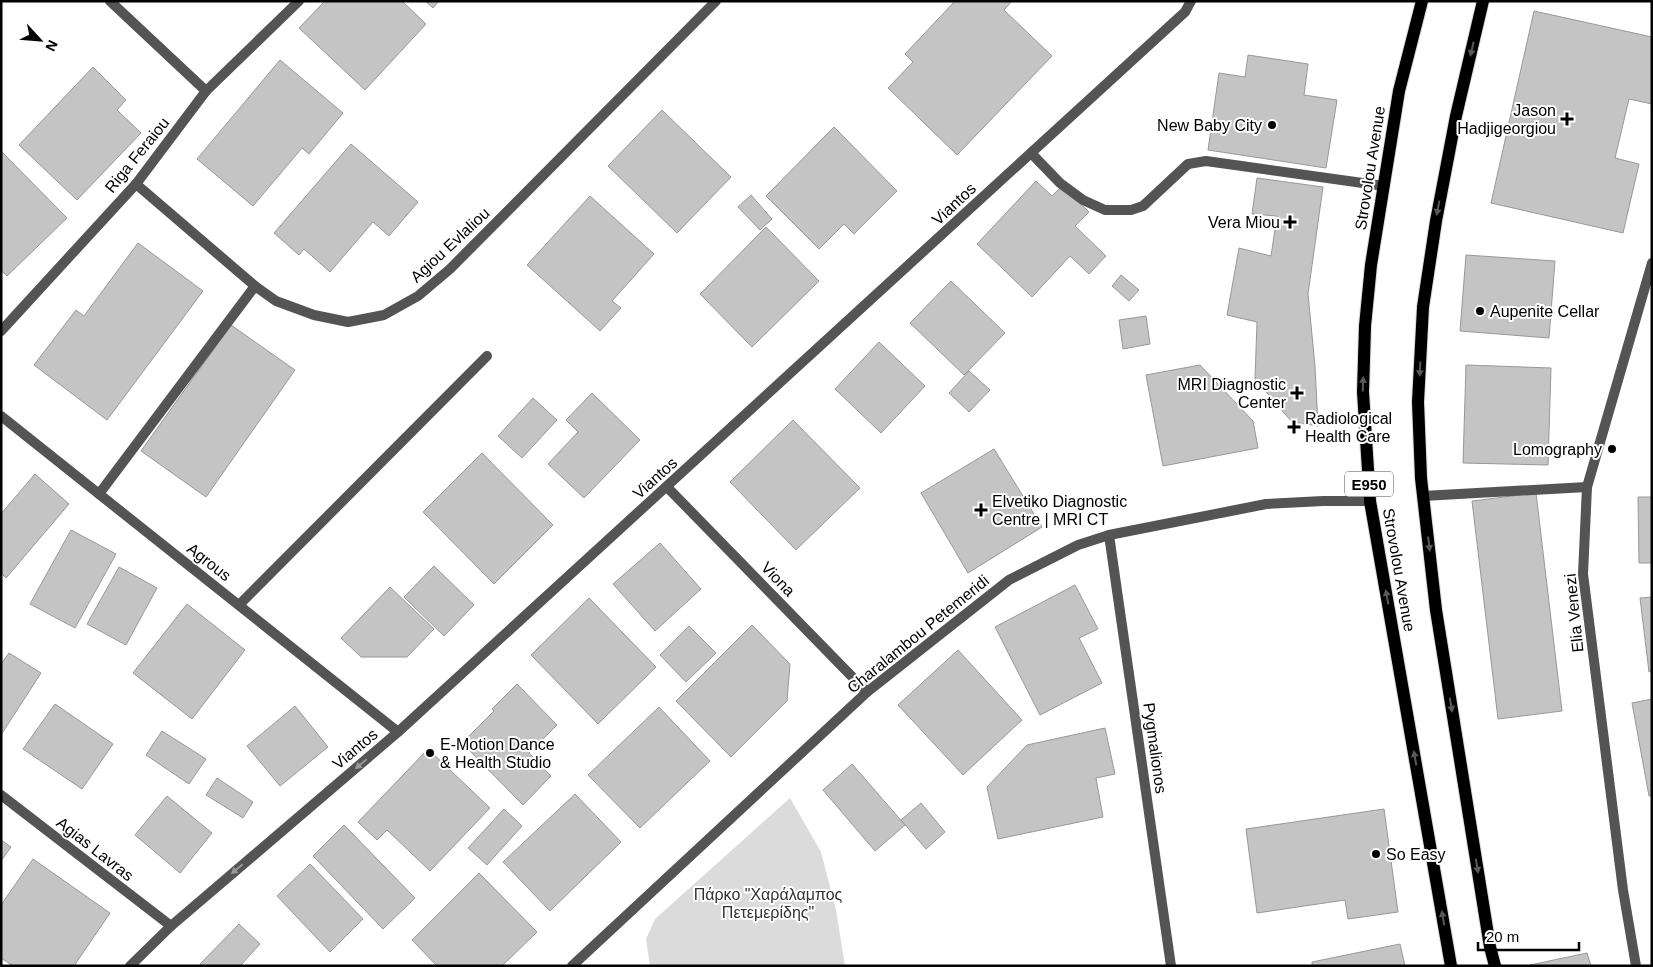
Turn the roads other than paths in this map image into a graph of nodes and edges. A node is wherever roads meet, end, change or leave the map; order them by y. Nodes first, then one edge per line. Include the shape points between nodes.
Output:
1 (110, 1) edge
2 (299, 1) edge
3 (716, 1) edge
4 (1191, 1) edge
5 (1422, 1) edge
6 (1483, 1) edge
7 (206, 91) junction
8 (1032, 153) junction
9 (136, 184) junction
10 (1384, 186) junction
11 (1652, 263) edge
12 (255, 286) junction
13 (1, 332) edge
14 (488, 356) dead end
15 (1, 416) edge
16 (667, 487) junction
17 (1587, 487) junction
18 (99, 494) junction
19 (1423, 496) junction
20 (1370, 501) junction
21 (1109, 535) junction
22 (239, 605) junction
23 (868, 692) junction
24 (398, 732) junction
25 (1, 795) edge
26 (171, 926) junction
27 (582, 957) junction
28 (130, 966) edge
29 (572, 966) edge
30 (589, 966) edge
31 (1171, 966) edge
32 (1451, 966) edge
33 (1495, 966) edge
34 (1636, 966) edge

1 - 7 street
2 - 7 street, Riga Feraiou
3 - 12 street, Agiou Evlaliou via 450,269 418,296 384,315 348,322 314,315 276,301
4 - 8 street, Viantos via 1185,12
5 - 10 main road, Strovolou Avenue / E950 via 1399,91
6 -> 19 main road, Strovolou Avenue via 1456,116 1423,307 1418,402
7 - 9 street, Riga Feraiou
8 - 10 street via 1082,200 1105,210 1131,210 1143,206 1188,164 1206,161
8 - 16 street, Viantos
9 - 12 street, Agiou Evlaliou
9 - 13 street, Riga Feraiou
20 -> 10 main road, Strovolou Avenue / E950 via 1363,392 1365,326
11 - 17 street, Elia Venezi
12 - 18 street
14 - 22 street
15 - 18 street, Agrous
16 - 23 street, Viona
16 - 24 street, Viantos
17 - 19 street
17 - 34 street, Elia Venezi via 1583,574 1623,890
18 - 22 street, Agrous
19 -> 33 main road, Strovolou Avenue via 1436,610
20 - 21 street, Charalambou Petemeridi via 1266,504
32 -> 20 main road, Strovolou Avenue / E950
21 - 23 street, Charalambou Petemeridi via 1078,544 1009,580
21 - 31 street, Pygmalionos
22 - 24 street, Agrous
23 - 27 street, Charalambou Petemeridi
24 -> 26 street, Viantos
25 - 26 street, Agias Lavras
26 - 28 street, Viantos
27 - 29 street, Charalambou Petemeridi
27 - 30 street

